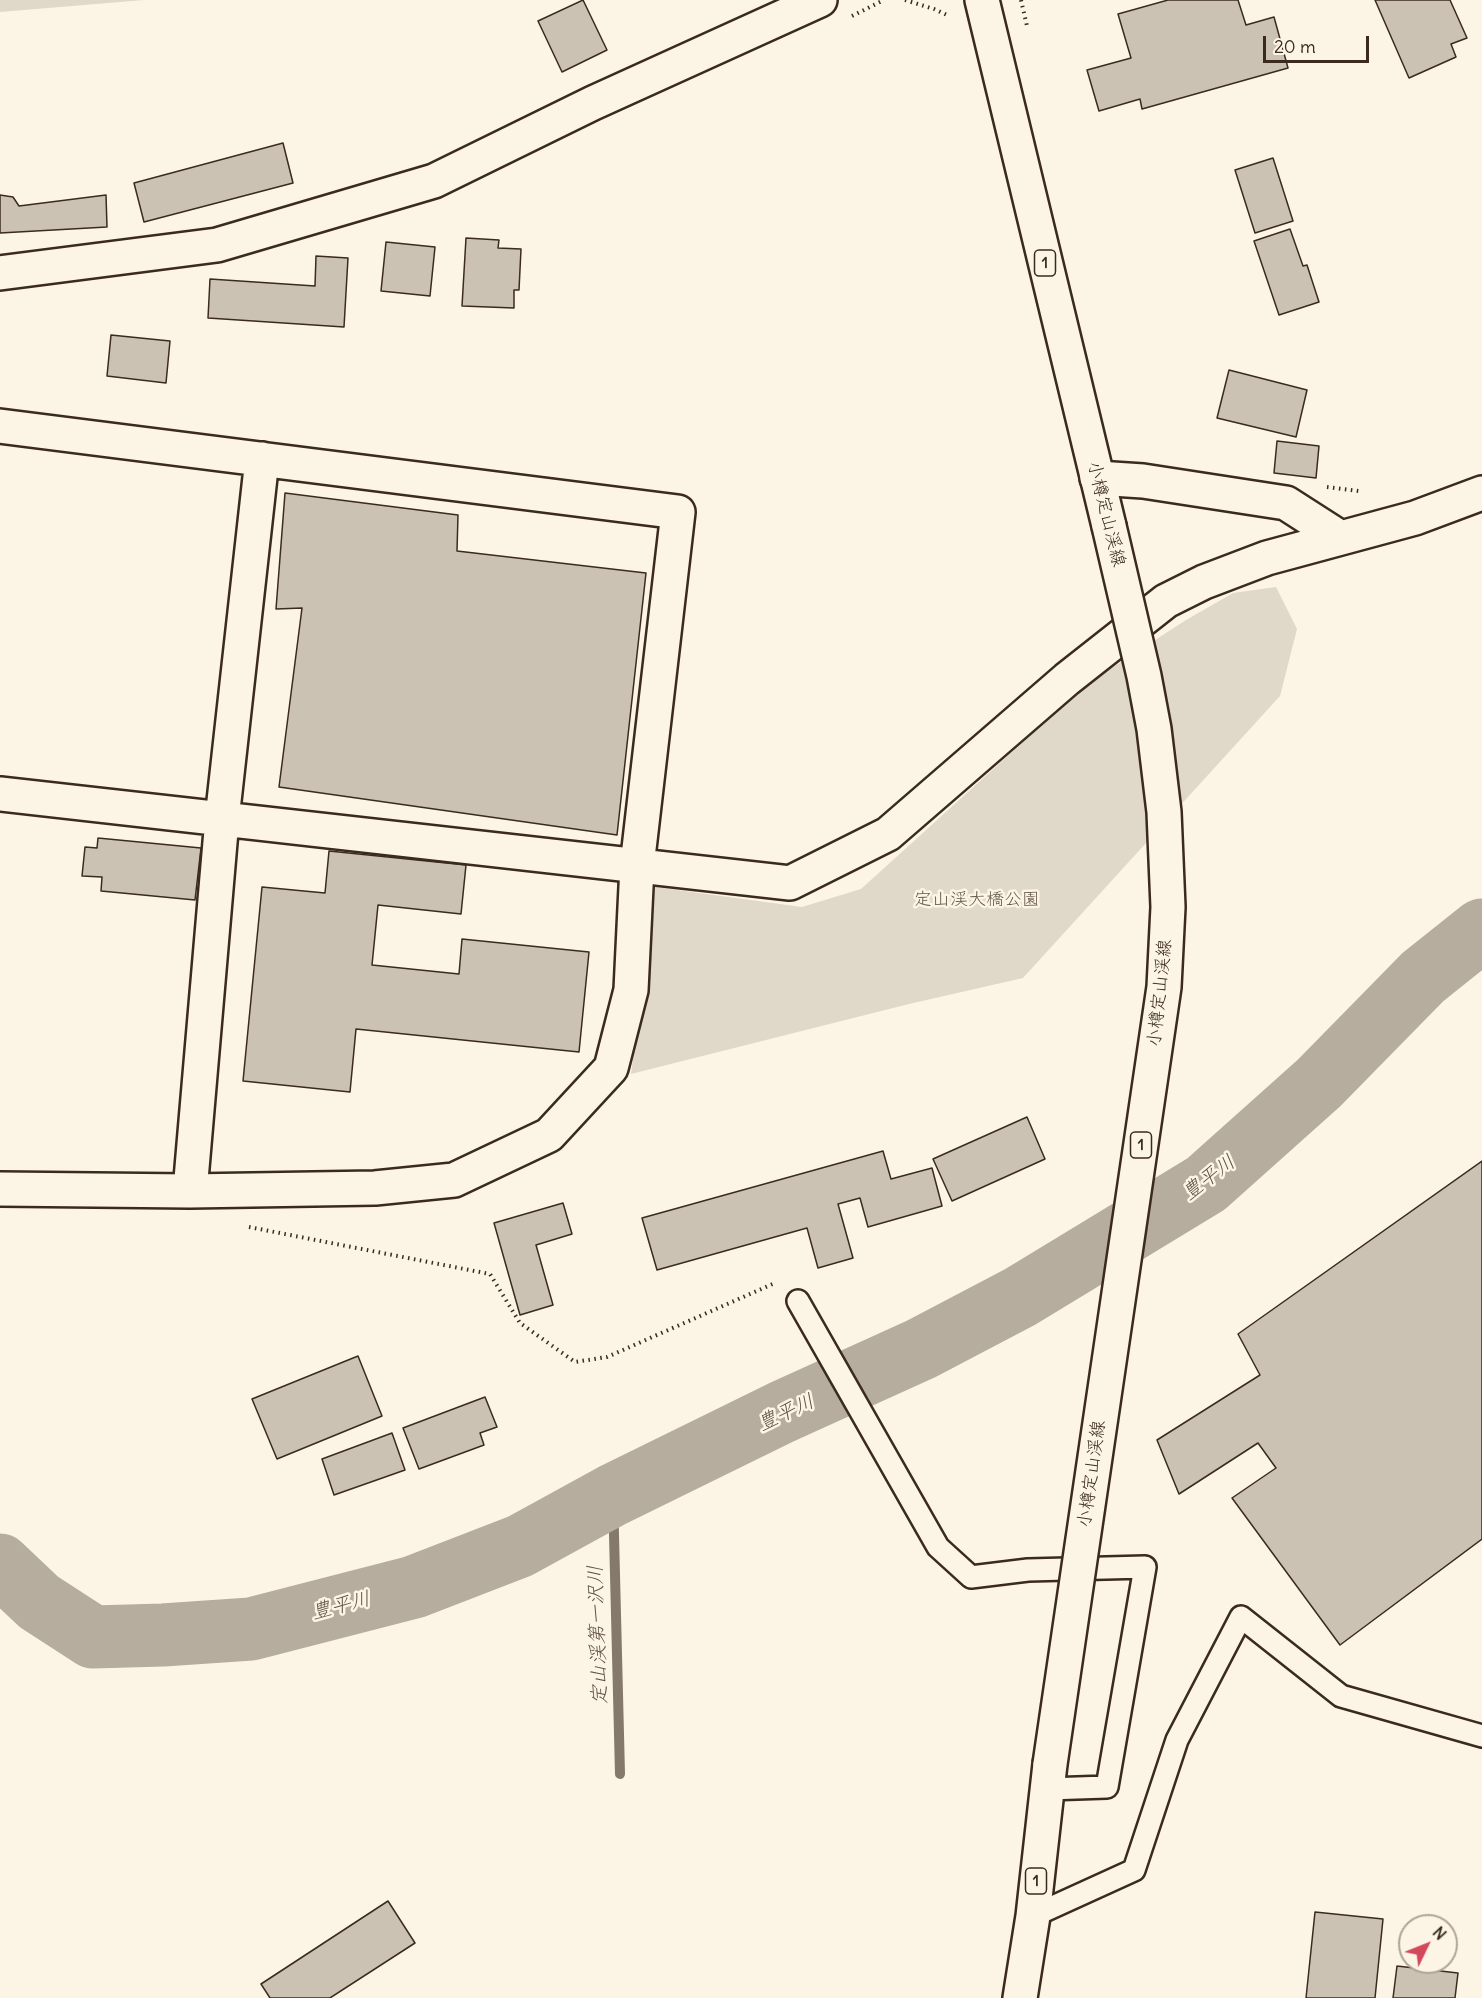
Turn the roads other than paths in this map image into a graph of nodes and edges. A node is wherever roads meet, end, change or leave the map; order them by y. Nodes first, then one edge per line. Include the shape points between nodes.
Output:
1 (820, 0) edge
2 (982, 0) edge
3 (0, 273) edge
4 (0, 426) edge
5 (262, 459) junction
6 (1097, 478) junction
7 (1482, 493) edge
8 (1339, 537) junction
9 (0, 794) edge
10 (222, 819) junction
11 (636, 866) junction
12 (0, 1189) edge
13 (190, 1191) junction
14 (798, 1301) road end
15 (1482, 1736) edge
16 (1048, 1776) junction
17 (1033, 1916) junction
18 (1020, 1998) edge

1 - 3 street via 593,103 434,181 218,244
2 - 6 street, 小樽定山渓線 / 1
4 - 5 street
5 - 10 street
5 - 11 street via 678,512
6 - 8 street via 1143,481 1286,503
6 - 16 street, 小樽定山渓線 / 1, bridge via 1154,729 1164,813 1168,908 1164,987
7 - 8 street via 1415,518
8 - 11 street via 1267,558 1166,601 1067,679 888,834 790,883
9 - 10 street
10 - 11 street
10 - 13 street
11 - 13 street via 631,990 611,1068 549,1135 454,1180 375,1188
12 - 13 street
14 - 16 lane via 938,1547 971,1577 1028,1570 1145,1567 1107,1787
15 - 17 lane via 1341,1696 1241,1617 1177,1740 1134,1870
16 - 17 street, 小樽定山渓線 / 1
17 - 18 street, 小樽定山渓線 / 1

